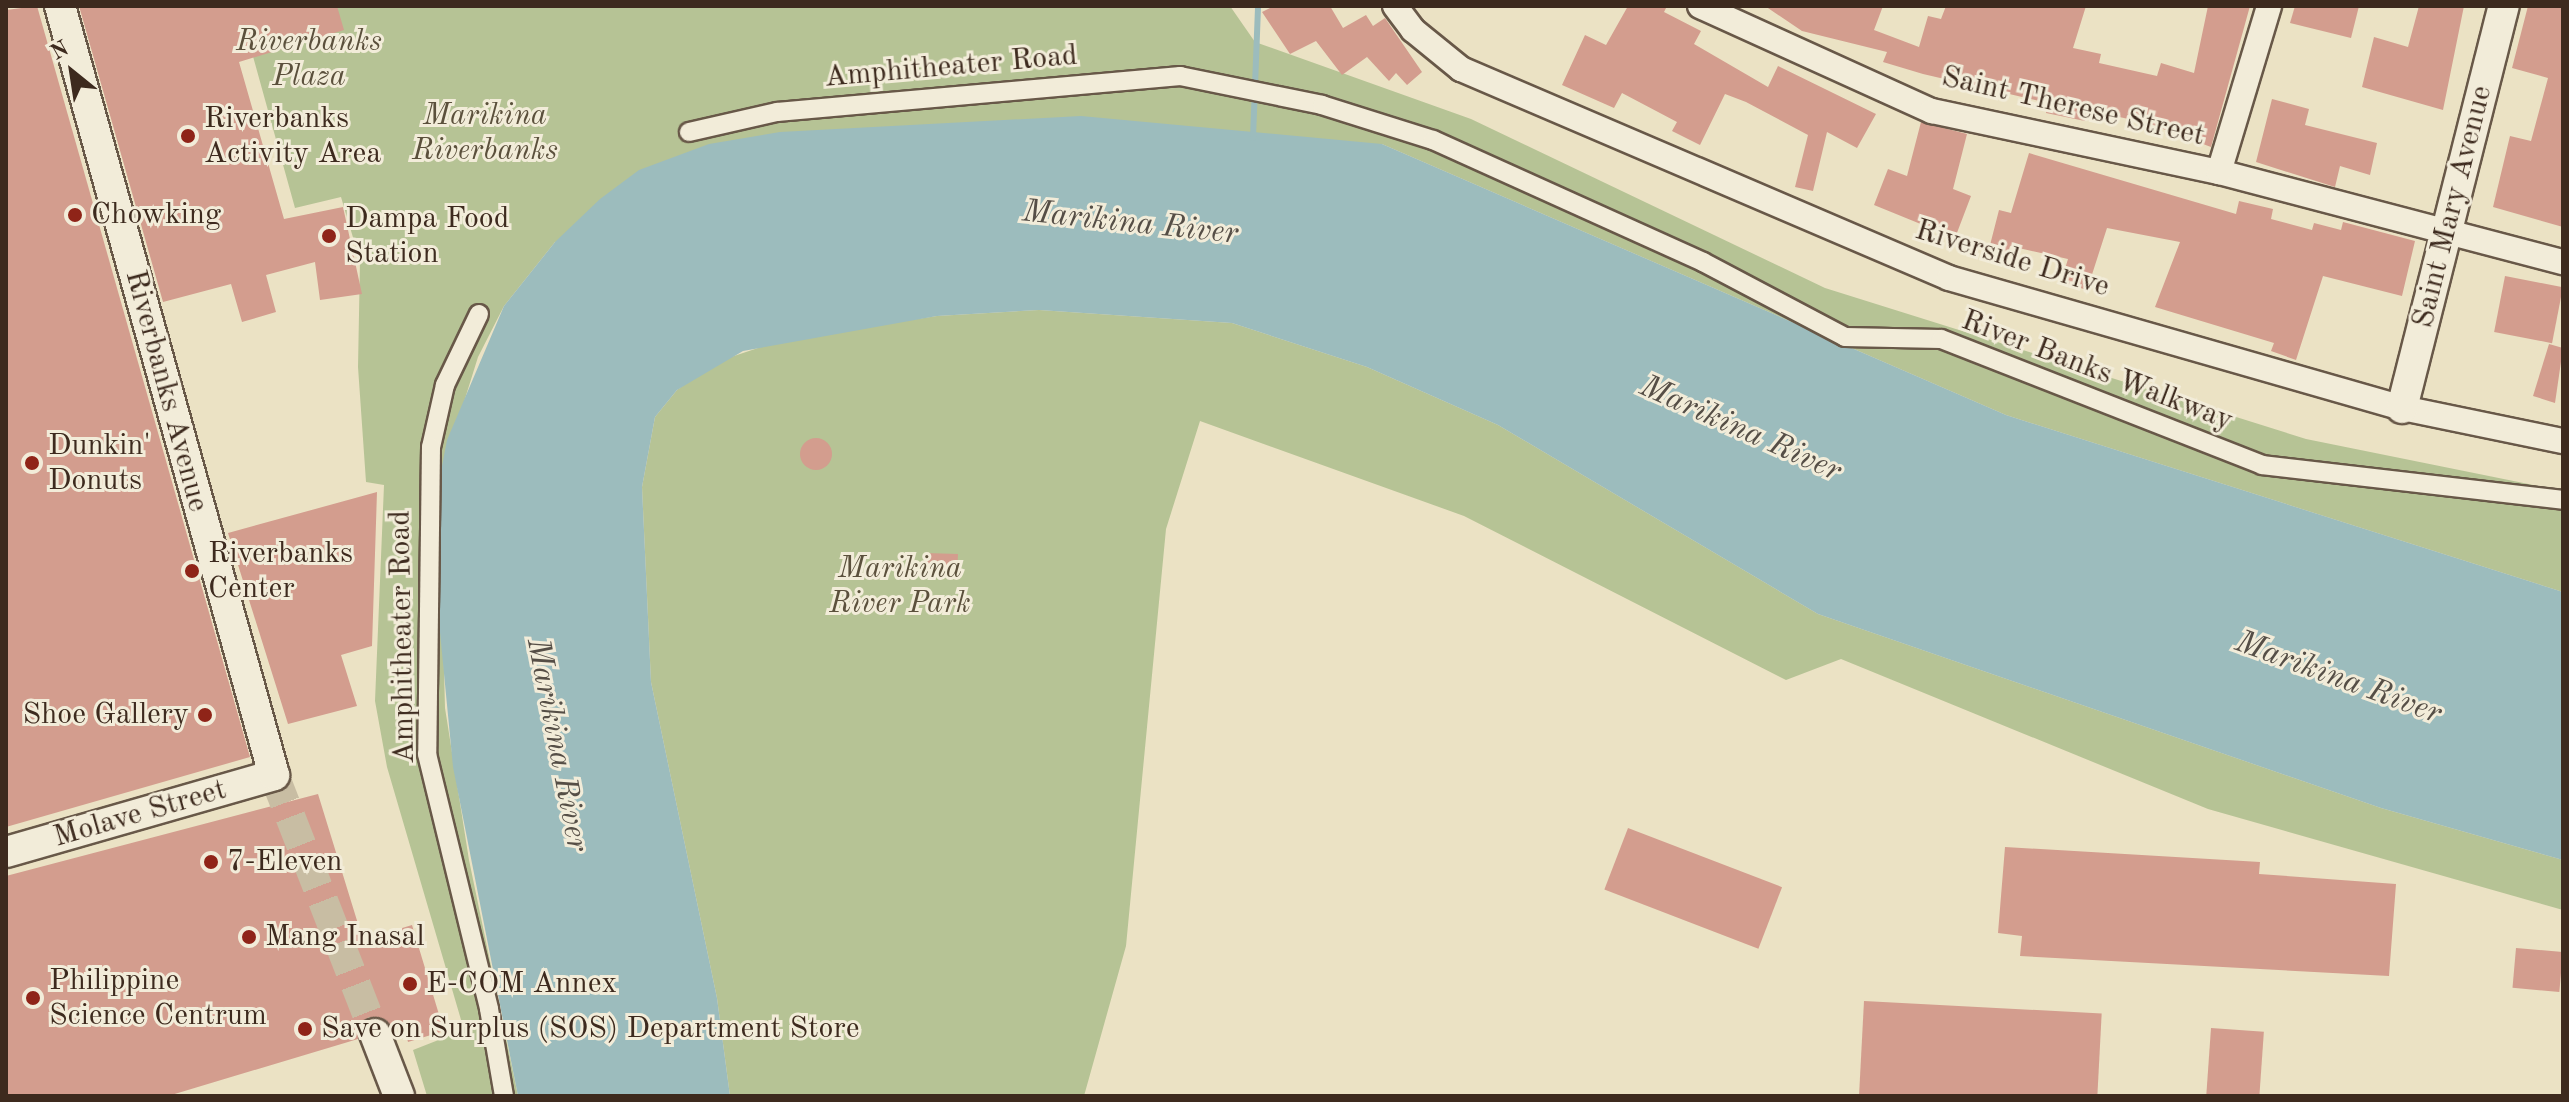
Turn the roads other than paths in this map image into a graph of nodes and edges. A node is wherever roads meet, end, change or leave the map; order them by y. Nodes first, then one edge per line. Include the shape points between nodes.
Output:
1 (60, 6) edge
2 (1395, 6) edge
3 (1700, 6) edge
4 (2269, 6) edge
5 (2504, 6) edge
6 (1322, 105) joint
7 (689, 132) dead end
8 (2219, 172) junction
9 (2445, 234) junction
10 (2563, 262) edge
11 (479, 314) dead end
12 (2402, 408) junction
13 (2563, 441) edge
14 (2563, 500) edge
15 (274, 775) joint
16 (6, 852) edge
17 (375, 1034) tunnel mouth
18 (399, 1096) edge
19 (504, 1096) edge

1 - 15 street, Riverbanks Avenue
2 - 12 street, Riverside Drive via 1413,30 1461,69 1949,278
3 - 8 street, Saint Therese Street via 1932,111
4 - 8 street
5 - 9 street, Saint Mary Avenue
6 - 7 street, Amphitheater Road via 1219,89 1180,76 1011,87 777,112
6 - 14 street, River Banks Walkway via 1433,140 1703,262 1845,337 1941,339 2262,465
8 - 9 street, Saint Therese Street
9 - 10 street, Saint Therese Street
9 - 12 street, Saint Mary Avenue
11 - 19 street, Amphitheater Road via 445,385 431,447 424,636 427,754 489,1009
12 - 13 street, Riverside Drive
15 - 16 street, Molave Street
17 - 18 street

